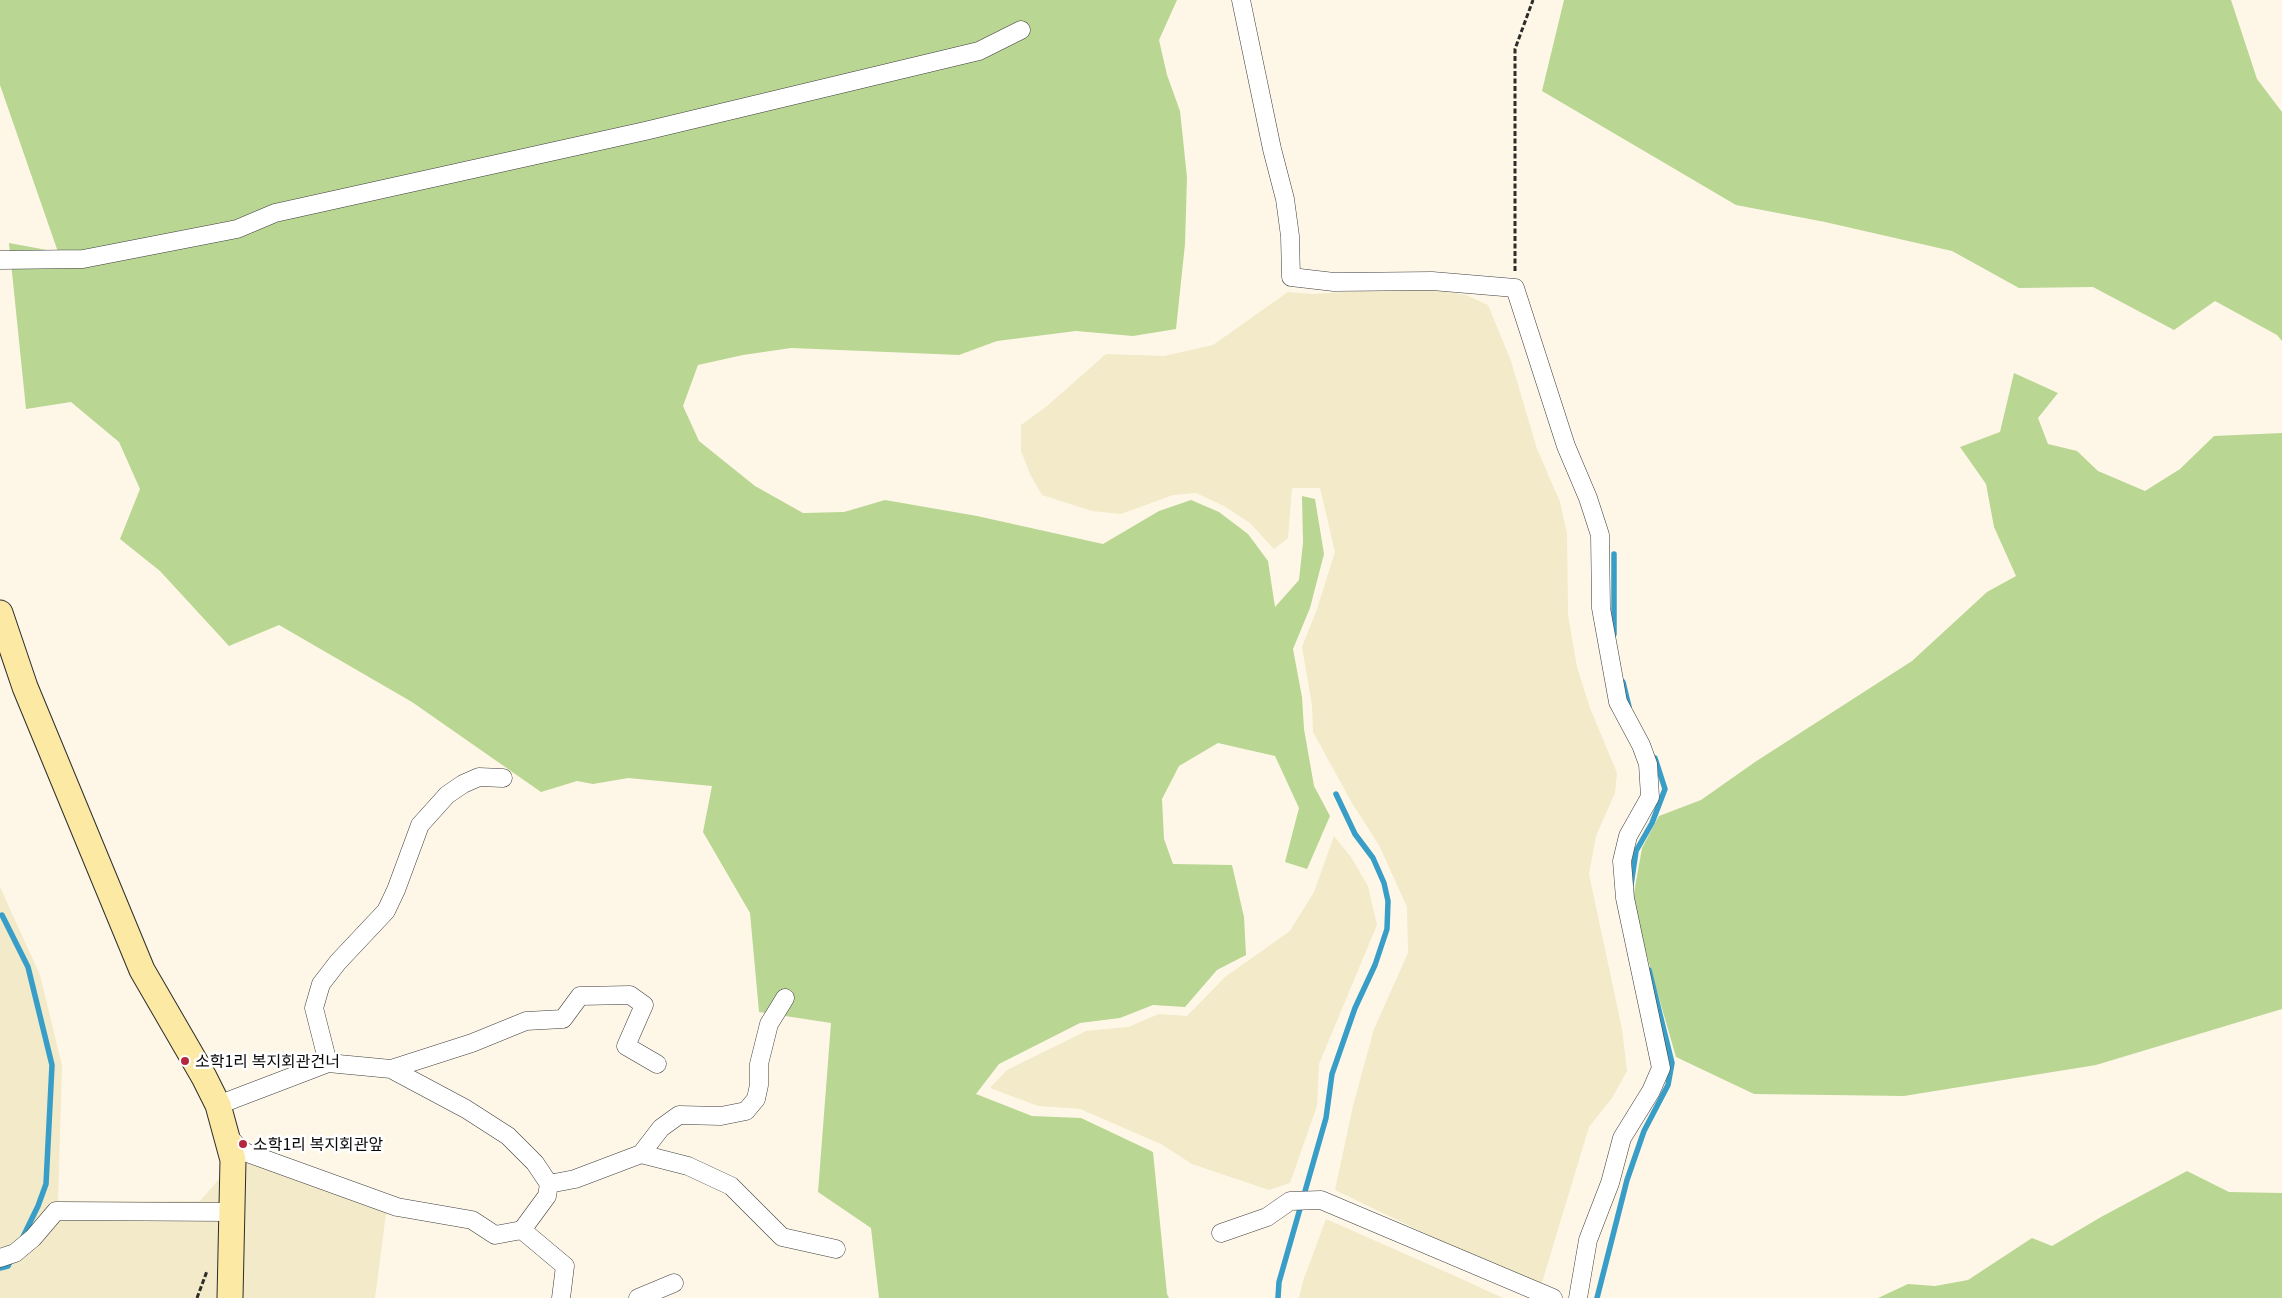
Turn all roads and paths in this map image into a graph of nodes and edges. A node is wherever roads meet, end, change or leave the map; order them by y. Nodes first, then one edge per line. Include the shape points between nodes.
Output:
1 (1241, 0) edge
2 (1533, 0) edge
3 (1021, 30) dead end
4 (0, 260) edge
5 (1515, 288) junction
6 (0, 613) edge
7 (503, 778) dead end
8 (785, 998) dead end
9 (328, 1063) junction
10 (657, 1064) dead end
11 (391, 1069) junction
12 (218, 1105) junction
13 (227, 1135) junction
14 (641, 1154) junction
15 (549, 1184) junction
16 (230, 1212) junction
17 (522, 1230) junction
18 (1222, 1233) dead end
19 (836, 1249) dead end
20 (0, 1258) edge
21 (674, 1283) dead end
22 (230, 1298) edge
23 (560, 1298) edge
24 (638, 1298) edge
25 (1554, 1298) edge
26 (1578, 1298) edge

1 - 5 street via 1272,149 1286,199 1291,277 1334,282 1432,280
2 - 5 path via 1515,49
3 - 4 street via 980,50 645,131 275,213 237,229 83,259
5 - 26 street via 1566,446 1600,535 1601,608 1616,693 1648,764 1650,797 1628,836 1622,861 1625,898 1661,1068 1622,1138 1610,1183 1588,1240
6 - 12 street via 25,688 142,970
7 - 9 street via 479,778 463,784 420,825 386,910 321,984 314,1008
8 - 14 street via 769,1024 758,1064 756,1099 746,1111 721,1116 678,1115 661,1128
9 - 11 street
9 - 12 street
10 - 11 street via 626,1046 644,1005 630,995 580,996 563,1019 526,1021 472,1043
11 - 15 street via 466,1109 508,1136 535,1163
12 - 13 street
13 - 16 street via 233,1160
13 - 17 street via 242,1151 397,1206 472,1220 495,1235
14 - 15 street via 575,1179
14 - 19 street via 688,1166 731,1186 782,1238
15 - 17 street via 547,1196
16 - 20 street via 56,1211 33,1238 15,1253
16 - 22 street
17 - 23 street via 565,1266
18 - 25 street via 1267,1217 1290,1202 1321,1200
21 - 24 street

